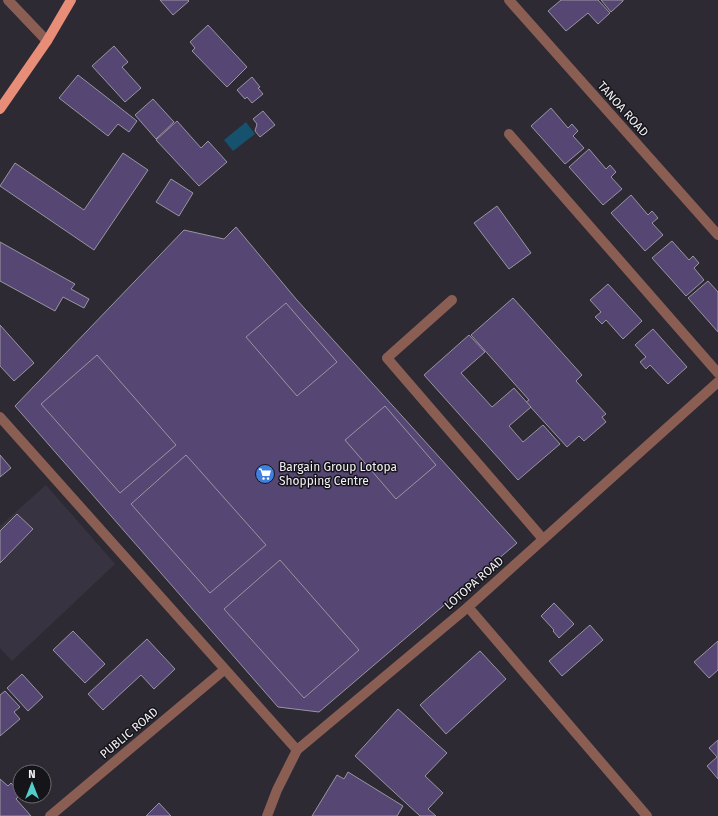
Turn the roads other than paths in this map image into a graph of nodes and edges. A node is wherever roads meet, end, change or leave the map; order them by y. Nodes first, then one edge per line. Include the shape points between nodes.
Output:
1 (8, 0) edge
2 (71, 0) edge
3 (509, 0) edge
4 (47, 41) junction
5 (0, 109) edge
6 (509, 134) dead end
7 (718, 235) edge
8 (452, 300) dead end
9 (718, 373) edge
10 (718, 382) edge
11 (0, 417) edge
12 (543, 539) junction
13 (468, 607) junction
14 (224, 670) junction
15 (296, 750) junction
16 (50, 816) edge
17 (267, 816) edge
18 (647, 816) edge

1 - 4 street
2 - 4 main road
3 - 7 street, TANOA ROAD
4 - 5 main road
6 - 9 street
8 - 12 street via 387,358
10 - 12 street, LOTOPA ROAD
11 - 14 street
12 - 13 street, LOTOPA ROAD
13 - 15 street, LOTOPA ROAD
13 - 18 street
14 - 15 street
14 - 16 street, PUBLIC ROAD
15 - 17 street, LOTOPA ROAD

